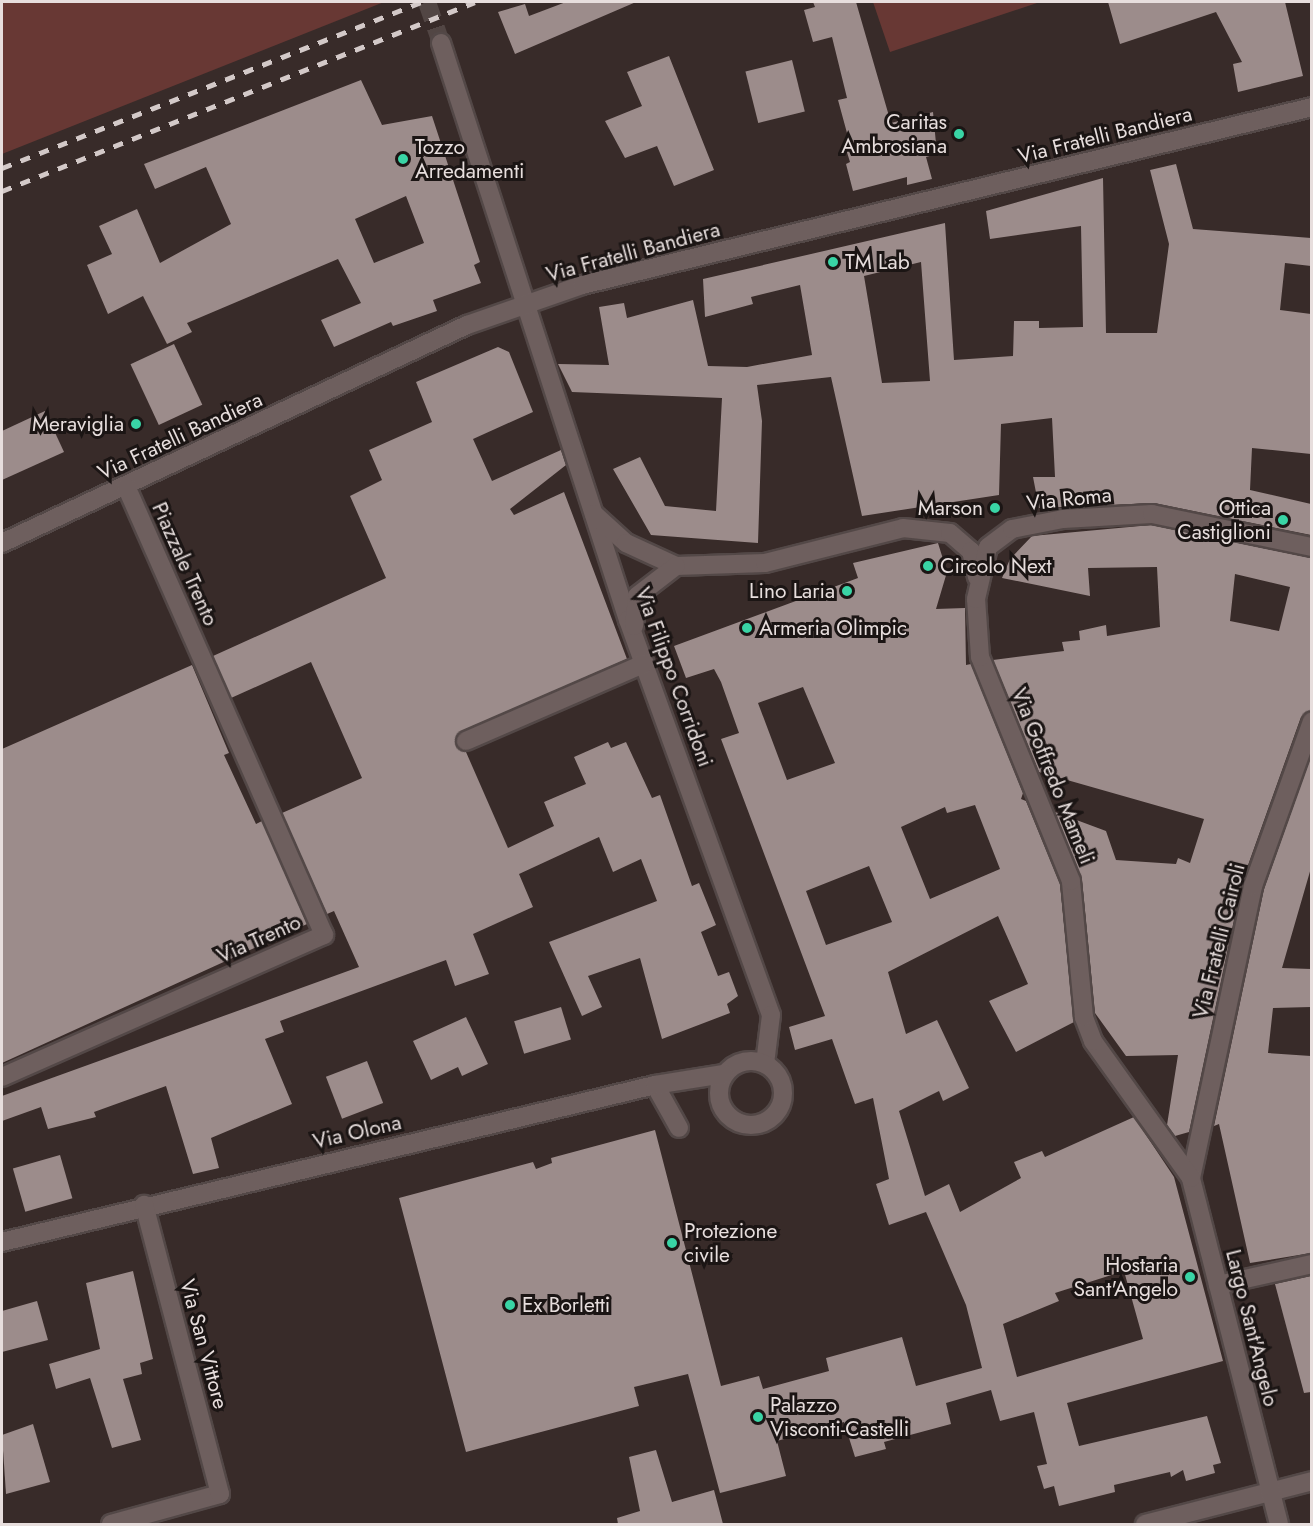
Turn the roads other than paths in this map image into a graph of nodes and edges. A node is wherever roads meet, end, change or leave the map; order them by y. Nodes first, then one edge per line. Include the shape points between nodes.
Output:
1 (441, 43) tunnel mouth
2 (1311, 107) edge
3 (524, 305) junction
4 (126, 487) junction
5 (593, 513) junction
6 (2, 543) edge
7 (1311, 547) edge
8 (676, 566) junction
9 (977, 579) junction
10 (634, 634) junction
11 (202, 659) joint
12 (645, 663) junction
13 (1311, 721) edge
14 (466, 741) dead end
15 (765, 1064) junction
16 (724, 1074) junction
17 (2, 1077) edge
18 (655, 1085) junction
19 (679, 1128) dead end
20 (1198, 1142) junction
21 (1170, 1145) junction
22 (1191, 1178) junction
23 (144, 1205) junction
24 (2, 1242) edge
25 (1311, 1264) edge
26 (1218, 1285) junction
27 (1311, 1481) edge
28 (1270, 1490) junction
29 (111, 1524) edge
30 (1145, 1524) edge
31 (1279, 1524) edge

1 - 3 street, Via Filippo Corridoni
2 - 3 street, Via Fratelli Bandiera via 582,285
3 - 4 street, Via Fratelli Bandiera via 468,326
3 - 5 street, Via Filippo Corridoni
4 - 6 street, Via Fratelli Bandiera
4 - 11 street, Piazzale Trento
5 - 8 street via 627,543
5 - 10 street, Via Filippo Corridoni
7 - 9 street, Via Roma via 1152,514 1063,519 1012,529 988,547
8 - 9 street via 765,563 903,528 950,533 971,551
8 - 10 street via 637,596
9 - 21 street, Via Goffredo Mameli via 980,657 1071,882 1084,1017 1093,1041
10 - 12 street, Via Filippo Corridoni
11 - 17 street, Via Trento via 324,935
12 - 14 street
12 - 15 street, Via Filippo Corridoni via 771,1015
13 - 20 street, Via Fratelli Cairoli via 1253,886
15 - 16 street via 747,1060
15 - 16 street via 783,1089 778,1109 763,1123 742,1124 725,1113 718,1094
16 - 18 street, Via Olona
18 - 19 street
18 - 23 street, Via Olona
20 - 21 street via 1186,1150
20 - 22 street, Via Fratelli Cairoli
21 - 22 street, Via Goffredo Mameli
22 - 26 street, Largo Sant'Angelo
23 - 24 street, Via Olona
23 - 29 street, Via San Vittore via 220,1494
25 - 26 street
26 - 28 street, Largo Sant'Angelo
27 - 28 street
28 - 30 street
28 - 31 street, Largo Sant'Angelo

